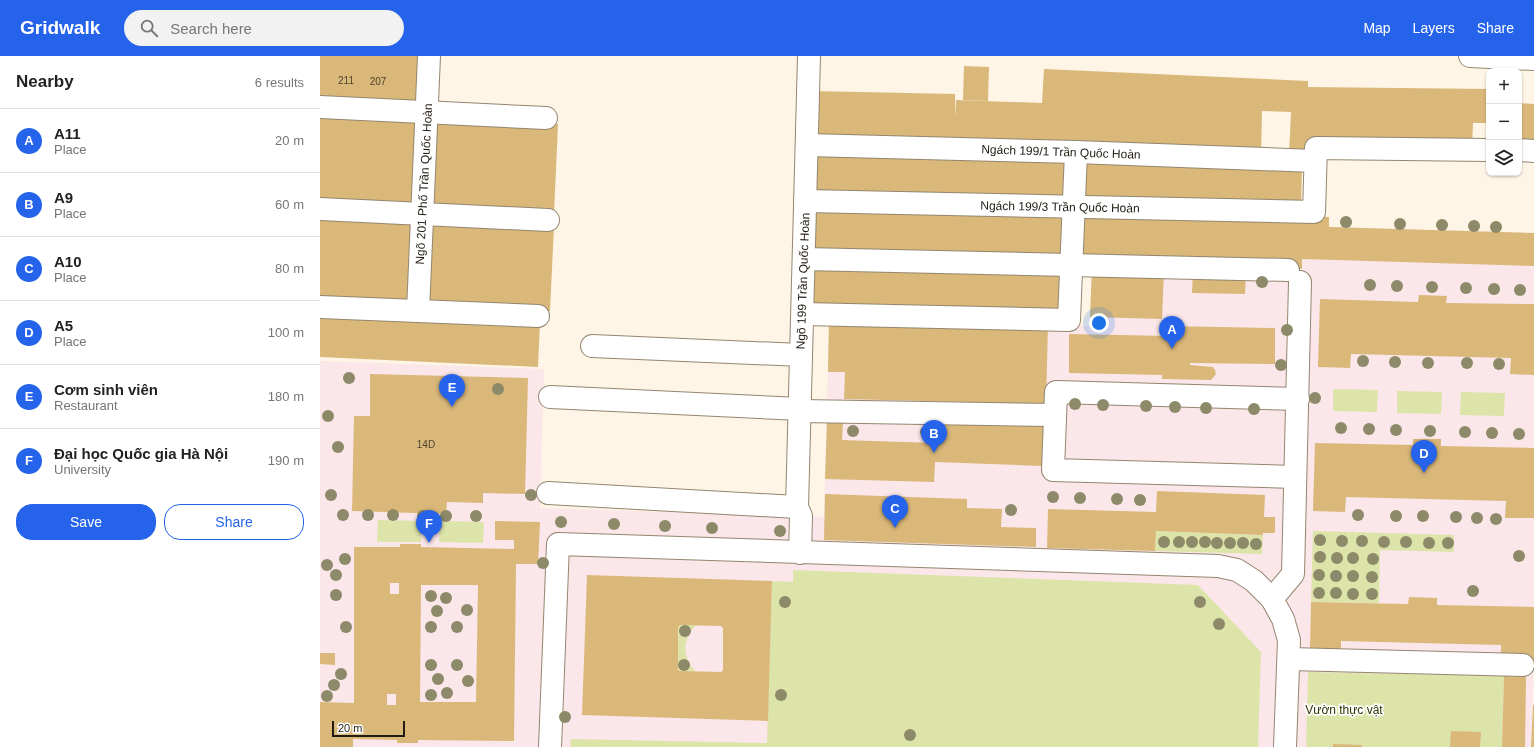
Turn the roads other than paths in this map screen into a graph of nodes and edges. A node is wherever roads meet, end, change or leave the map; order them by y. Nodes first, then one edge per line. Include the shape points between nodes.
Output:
1 (429, 56) edge
2 (809, 56) edge
3 (1470, 56) edge
4 (1534, 59) edge
5 (320, 107) edge
6 (427, 112) junction
7 (546, 118) dead end
8 (807, 145) junction
9 (1486, 150) edge
10 (1522, 150) edge
11 (1534, 150) edge
12 (1076, 152) junction
13 (1315, 161) junction
14 (805, 201) junction
15 (1073, 207) junction
16 (320, 209) edge
17 (422, 214) junction
18 (548, 220) dead end
19 (804, 259) junction
20 (1071, 265) junction
21 (320, 307) edge
22 (418, 311) junction
23 (803, 314) junction
24 (538, 316) dead end
25 (592, 346) dead end
26 (801, 355) junction
27 (550, 397) dead end
28 (1298, 399) junction
29 (800, 410) junction
30 (1055, 415) junction
31 (1296, 478) junction
32 (548, 493) dead end
33 (797, 507) junction
34 (800, 553) junction
35 (1272, 599) junction
36 (1289, 659) junction
37 (1523, 665) dead end
38 (550, 747) edge
39 (1286, 747) edge

1 - 6 street, Ngõ 201 Phố Trần Quốc Hoàn
2 - 8 street, Ngõ 199 Trần Quốc Hoàn
3 - 4 street
5 - 6 street
6 - 7 street
6 - 17 street, Ngõ 201 Phố Trần Quốc Hoàn
8 - 12 street, Ngách 199/1 Trần Quốc Hoàn
8 - 14 street, Ngõ 199 Trần Quốc Hoàn
9 - 13 street via 1316,148
10 - 11 street
12 - 13 street, Ngách 199/1 Trần Quốc Hoàn
12 - 15 street
13 - 15 street, Ngách 199/3 Trần Quốc Hoàn via 1314,212
14 - 15 street, Ngách 199/3 Trần Quốc Hoàn
14 - 19 street, Ngõ 199 Trần Quốc Hoàn
15 - 20 street
16 - 17 street
17 - 18 street
17 - 22 street, Ngõ 201 Phố Trần Quốc Hoàn
19 - 20 street
19 - 23 street, Ngõ 199 Trần Quốc Hoàn
20 - 23 street via 1070,320
20 - 28 street via 1294,276
21 - 22 street
22 - 24 street
23 - 26 street, Ngõ 199 Trần Quốc Hoàn
25 - 26 street
26 - 29 street, Ngõ 199 Trần Quốc Hoàn
27 - 29 street
28 - 30 street via 1056,392
28 - 31 street
29 - 30 street
29 - 33 street, Ngõ 199 Trần Quốc Hoàn
30 - 31 street via 1053,470
31 - 35 street via 1293,574
32 - 33 street
33 - 34 street, Ngõ 199 Trần Quốc Hoàn via 802,516
34 - 35 street via 1218,566 1237,570 1254,581
34 - 38 street via 558,544
35 - 36 street via 1283,619 1289,640
36 - 37 street
36 - 39 street

